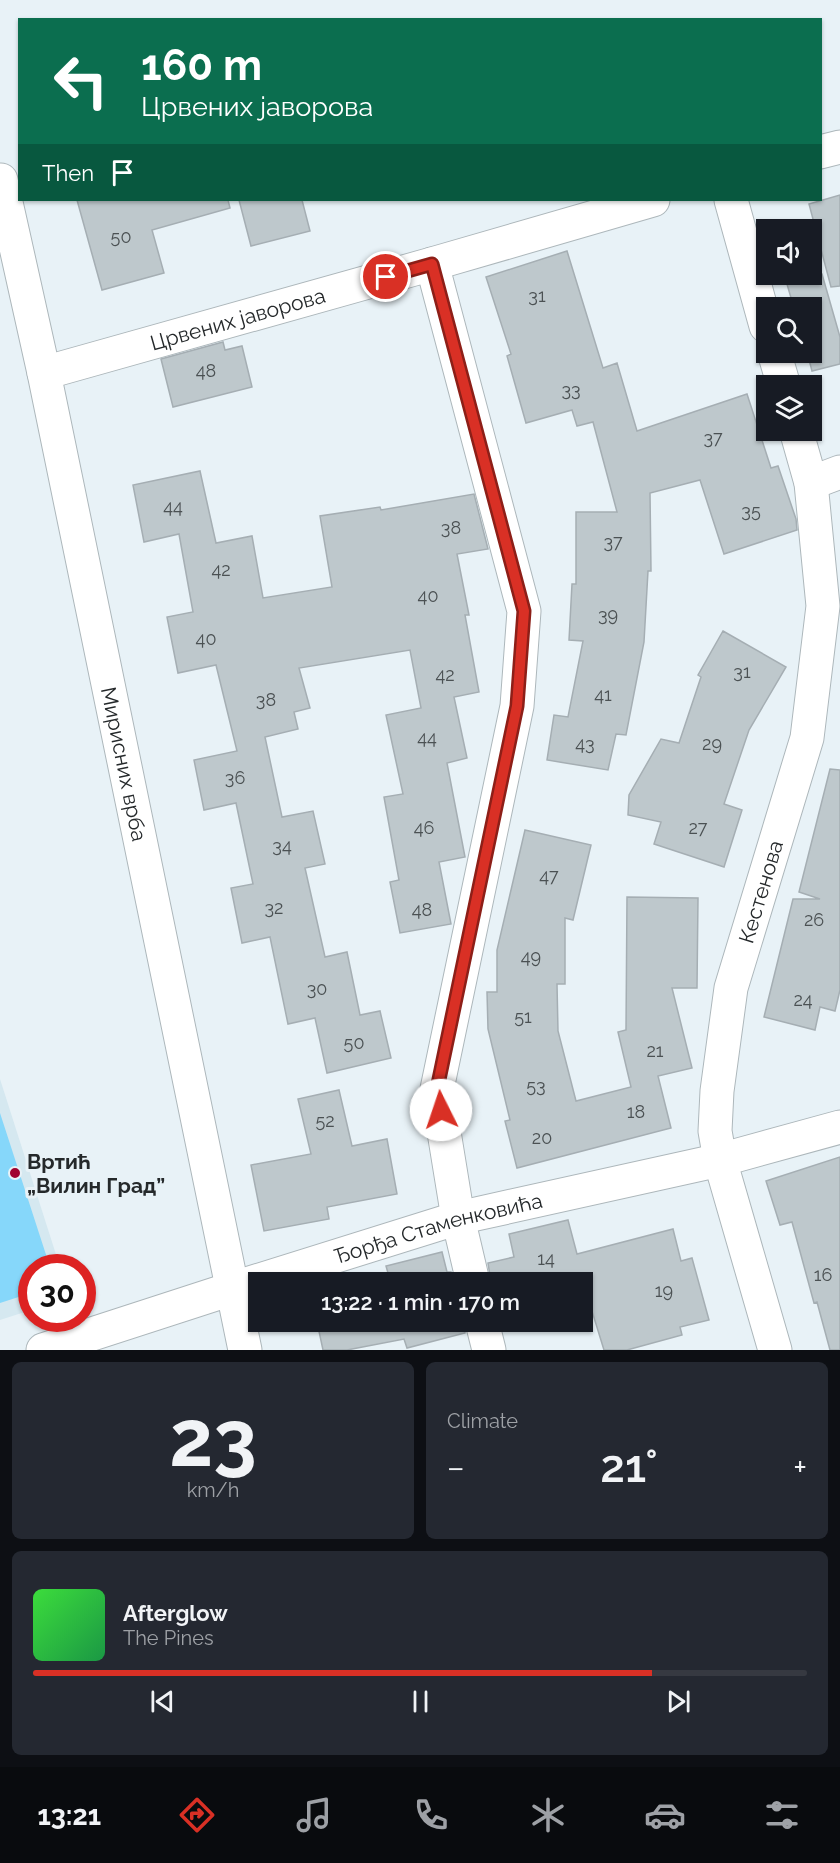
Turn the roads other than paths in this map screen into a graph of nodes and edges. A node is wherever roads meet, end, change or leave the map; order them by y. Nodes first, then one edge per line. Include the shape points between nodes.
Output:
1 (840, 147) edge
2 (822, 152) edge
3 (1, 180) edge
4 (650, 201) edge
5 (730, 201) edge
6 (432, 264) junction
7 (758, 297) edge
8 (44, 373) junction
9 (803, 441) edge
10 (826, 478) edge
11 (840, 1126) edge
12 (720, 1160) junction
13 (458, 1218) junction
14 (471, 1272) edge
15 (234, 1287) junction
16 (484, 1332) edge
17 (43, 1350) edge
18 (245, 1350) edge
19 (489, 1350) edge
20 (775, 1350) edge

1 - 2 street
3 - 8 street, Мирисних врба
4 - 6 street, Црвених јаворова
5 - 7 street
6 - 8 street, Црвених јаворова
6 - 13 street via 524,611 517,706 437,1089
8 - 15 street, Мирисних врба
9 - 10 street, Кестенова
10 - 12 street, Кестенова via 823,606 807,738 731,988 714,1131
11 - 12 street, Ђорђа Стаменковића
12 - 13 street, Ђорђа Стаменковића
12 - 20 street, Кестенова
13 - 14 street
13 - 15 street, Ђорђа Стаменковића
15 - 17 street, Ђорђа Стаменковића
15 - 18 street, Мирисних врба
16 - 19 street

